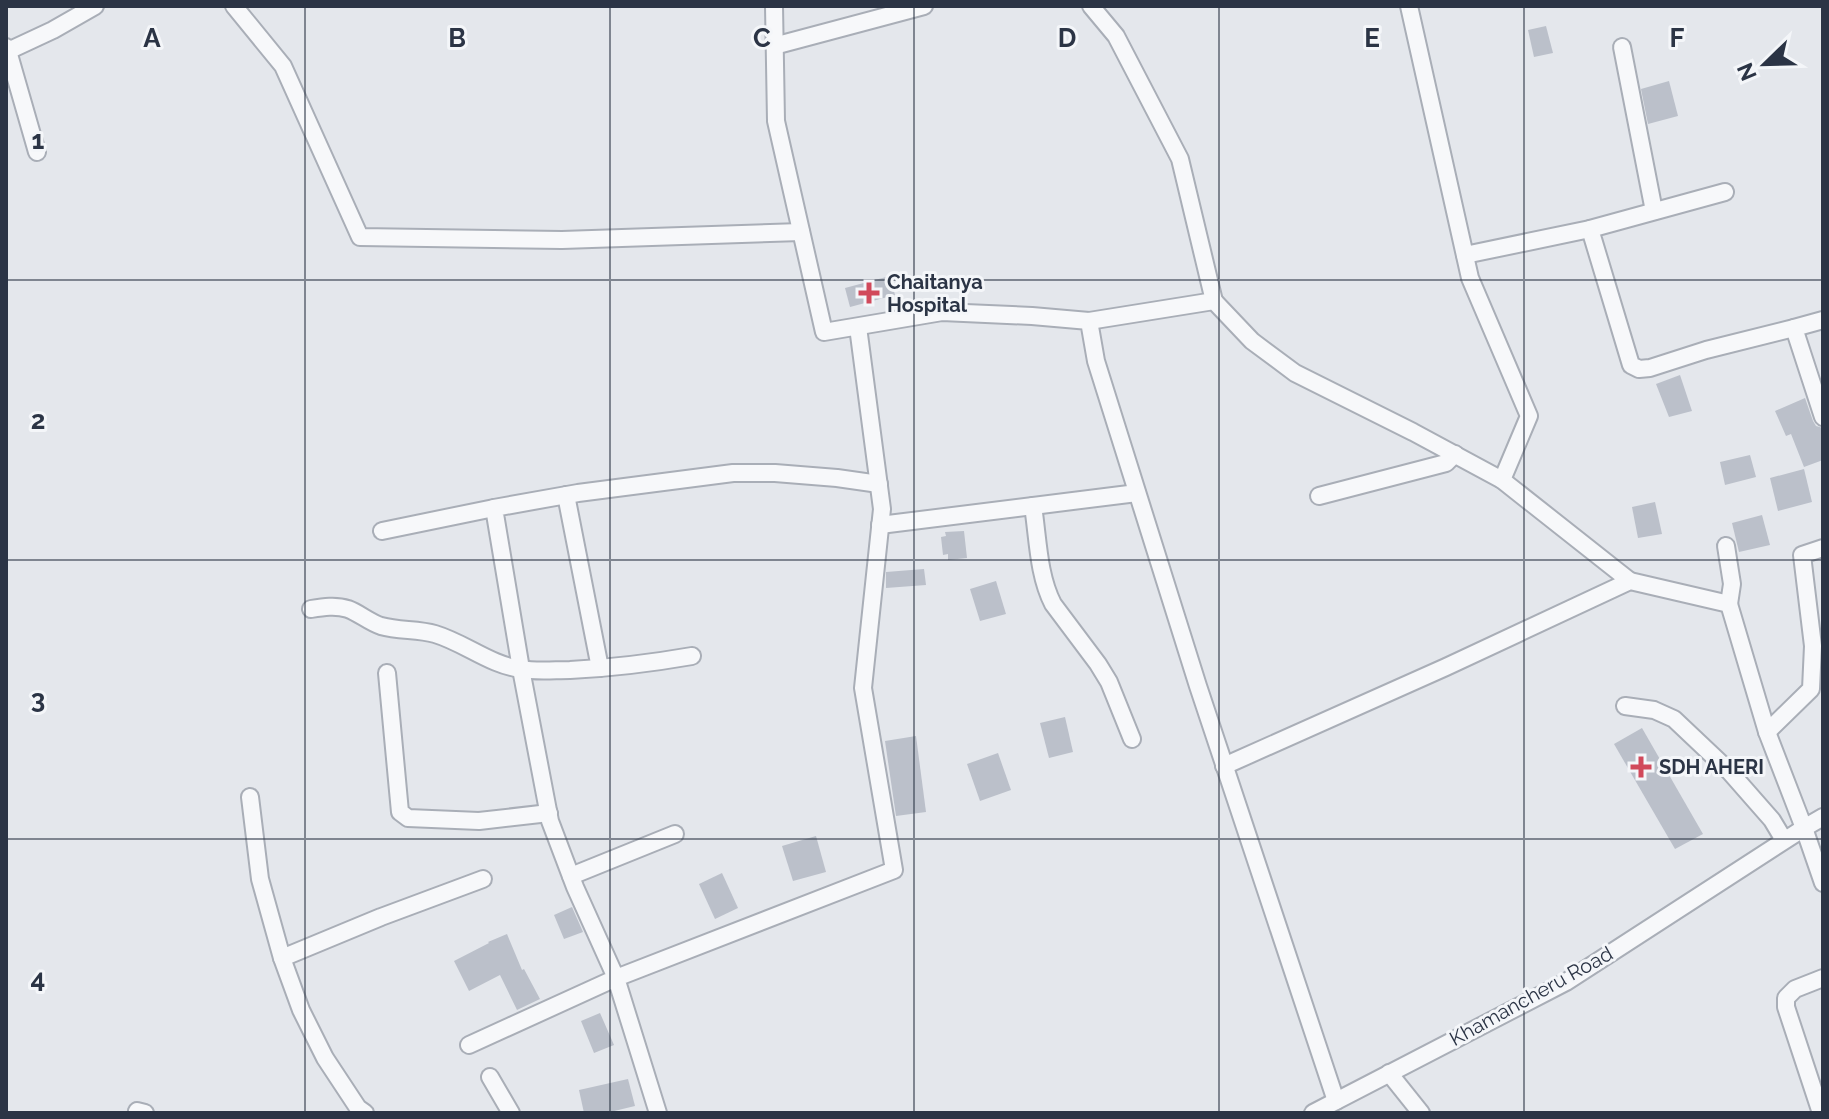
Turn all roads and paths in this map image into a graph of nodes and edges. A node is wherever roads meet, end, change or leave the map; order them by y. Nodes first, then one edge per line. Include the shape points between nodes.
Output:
1 (95, 6) edge
2 (234, 6) edge
3 (774, 6) edge
4 (924, 6) edge
5 (1091, 6) edge
6 (1409, 6) edge
7 (774, 46) junction
8 (1622, 47) dead end
9 (7, 49) edge
10 (37, 152) dead end
11 (1725, 192) dead end
12 (1654, 211) junction
13 (1590, 229) junction
14 (801, 232) junction
15 (1465, 255) junction
16 (1214, 301) junction
17 (1823, 320) edge
18 (1089, 321) junction
19 (858, 327) junction
20 (1794, 328) junction
21 (1823, 417) edge
22 (1455, 454) junction
23 (1502, 480) junction
24 (879, 484) junction
25 (1137, 493) junction
26 (566, 495) junction
27 (1319, 496) dead end
28 (1033, 506) junction
29 (494, 508) junction
30 (880, 525) junction
31 (382, 531) dead end
32 (1726, 546) dead end
33 (1823, 548) edge
34 (1630, 581) junction
35 (1729, 604) junction
36 (311, 609) dead end
37 (692, 656) dead end
38 (600, 668) junction
39 (521, 669) junction
40 (387, 673) dead end
41 (1817, 679) edge
42 (1625, 706) dead end
43 (1767, 732) junction
44 (1132, 739) dead end
45 (1224, 766) junction
46 (250, 797) dead end
47 (549, 813) junction
48 (1823, 817) edge
49 (1804, 828) junction
50 (675, 834) dead end
51 (1784, 840) junction
52 (571, 876) junction
53 (483, 879) dead end
54 (1823, 883) edge
55 (282, 958) junction
56 (616, 978) junction
57 (1823, 978) edge
58 (469, 1045) dead end
59 (1389, 1073) junction
60 (490, 1077) dead end
61 (1336, 1101) junction
62 (365, 1113) edge
63 (511, 1113) edge
64 (658, 1113) edge
65 (1313, 1113) edge
66 (1421, 1113) edge
67 (1821, 1113) edge

1 - 9 street
2 - 14 street via 283,66 360,237 562,240
3 - 7 street
4 - 7 street
5 - 16 street via 1116,36 1180,159
6 - 15 street
7 - 14 street via 776,121
8 - 12 street
9 - 10 street
11 - 12 street
12 - 13 street
13 - 15 street
13 - 20 street via 1631,365 1639,369
14 - 19 street via 824,332
15 - 23 street via 1529,416
16 - 18 street
16 - 22 street via 1252,341 1295,373
17 - 20 street
18 - 19 street via 942,312
18 - 25 street via 1096,361
19 - 24 street
20 - 21 street
22 - 23 street
22 - 27 street via 1446,463
23 - 34 street
24 - 26 street via 733,473
24 - 30 street
25 - 28 street
25 - 45 street
26 - 29 street
26 - 38 street
28 - 30 street
28 - 44 street via 1048,595 1109,682
29 - 31 street
29 - 39 street
30 - 56 street via 863,688 894,870
32 - 35 street via 1732,584
33 - 41 street via 1802,555
34 - 35 street
34 - 45 street
35 - 43 street
36 - 39 street via 350,609 376,624 433,633
37 - 38 street
38 - 39 street
39 - 47 street
40 - 47 street via 400,812 408,818 479,821
41 - 43 street
42 - 51 street via 1674,719 1729,771
43 - 49 street
45 - 61 street
46 - 55 street via 260,879
47 - 52 street
48 - 49 street, Khamancheru Road
49 - 51 street, Khamancheru Road
49 - 54 street
50 - 52 street
51 - 59 street, Khamancheru Road via 1566,982
52 - 56 street
53 - 55 street
55 - 62 street via 325,1058
56 - 58 street
56 - 64 street
57 - 67 street via 1786,998
59 - 61 street, Khamancheru Road
59 - 66 street
60 - 63 street
61 - 65 street, Khamancheru Road

